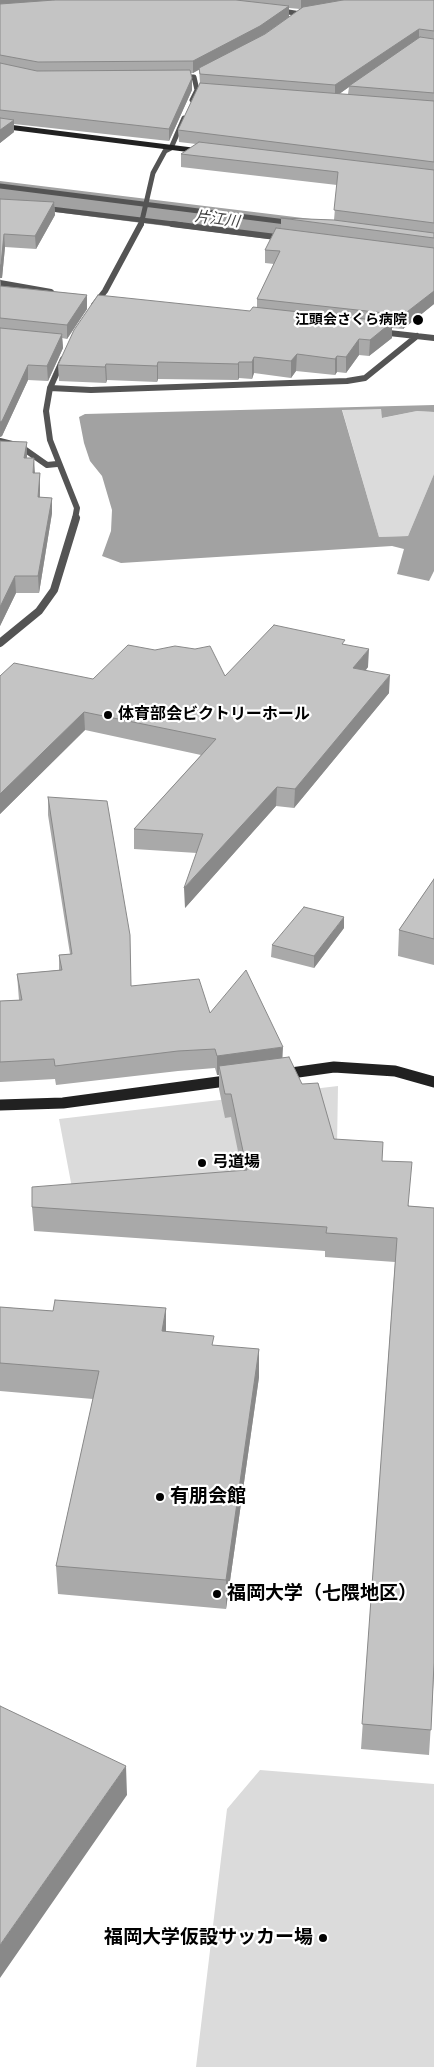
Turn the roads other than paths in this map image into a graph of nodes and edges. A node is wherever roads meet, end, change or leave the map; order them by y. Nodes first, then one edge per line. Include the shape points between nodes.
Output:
1 (273, 10) edge
2 (311, 12) edge
3 (301, 14) junction
4 (294, 19) edge
5 (202, 73) edge
6 (175, 77) edge
7 (194, 77) junction
8 (197, 90) junction
9 (207, 90) edge
10 (190, 106) edge
11 (186, 114) edge
12 (0, 126) edge
13 (170, 148) junction
14 (210, 152) edge
15 (0, 186) edge
16 (148, 205) junction
17 (38, 207) edge
18 (143, 221) junction
19 (306, 225) edge
20 (289, 238) edge
21 (0, 283) edge
22 (58, 293) edge
23 (88, 298) edge
24 (97, 300) junction
25 (107, 301) edge
26 (88, 315) edge
27 (368, 330) edge
28 (417, 336) junction
29 (434, 338) edge
30 (66, 353) edge
31 (50, 388) junction
32 (0, 440) edge
33 (57, 464) junction
34 (0, 643) edge
35 (277, 1074) edge
36 (249, 1078) edge
37 (434, 1082) edge
38 (0, 1105) edge

1 - 3 street
2 - 3 street
3 - 4 street
5 - 7 street
6 - 7 street
7 - 8 street
8 - 9 street
8 - 10 street
11 - 13 street
12 - 13 street
13 - 14 street
13 - 16 street via 153,173 146,201
15 - 16 street
16 - 18 street
16 - 19 street
17 - 18 street
18 - 20 street
18 - 24 street via 106,291
21 - 22 street
23 - 24 street
24 - 25 street
24 - 26 street
27 - 28 street
28 - 29 street
28 - 31 street via 365,378 347,381 91,390
30 - 31 street
31 - 33 street via 46,411
32 - 33 street via 20,446 47,465
33 - 34 street via 77,508 66,559 54,590 39,611
35 - 37 street via 334,1067 396,1071
36 - 38 street via 63,1103

